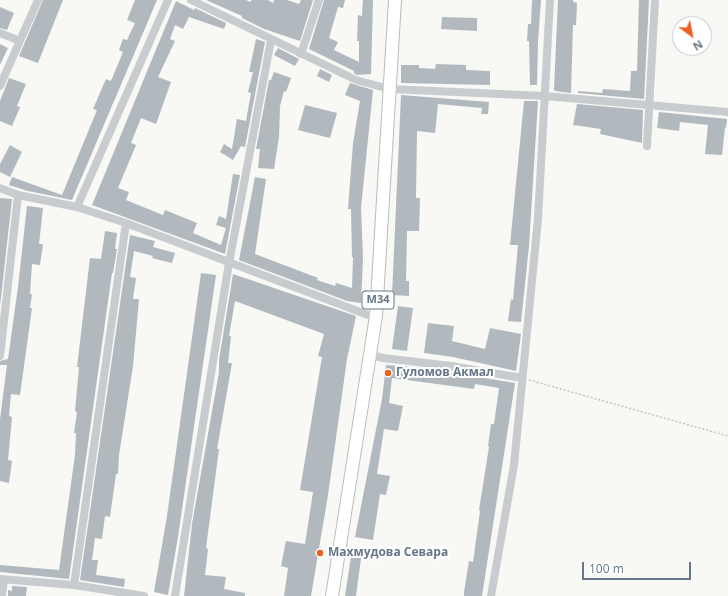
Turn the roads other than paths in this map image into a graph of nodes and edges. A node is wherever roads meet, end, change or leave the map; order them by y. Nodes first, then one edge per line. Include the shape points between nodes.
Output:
1 (38, 0) edge
2 (168, 0) edge
3 (191, 0) edge
4 (320, 0) edge
5 (387, 0) edge
6 (395, 0) edge
7 (550, 0) edge
8 (655, 0) edge
9 (0, 33) edge
10 (271, 40) junction
11 (20, 41) junction
12 (300, 54) junction
13 (0, 86) edge
14 (386, 88) junction
15 (545, 96) junction
16 (650, 106) junction
17 (728, 112) edge
18 (647, 146) dead end
19 (0, 188) edge
20 (18, 195) junction
21 (77, 207) junction
22 (126, 223) junction
23 (229, 263) junction
24 (368, 315) junction
25 (371, 355) junction
26 (0, 356) edge
27 (522, 378) junction
28 (2, 579) edge
29 (74, 585) junction
30 (107, 593) edge
31 (2, 596) edge
32 (144, 596) edge
33 (174, 596) edge
34 (324, 596) edge
35 (332, 596) edge
36 (491, 596) edge

1 - 11 street
2 - 21 street
3 - 10 street
4 - 12 street
5 - 14 main road, M34
6 - 14 main road, M34
7 - 15 street
8 - 16 street
9 - 11 street
10 - 12 street
10 - 23 street
11 - 13 street
12 - 14 street via 329,65 356,80
14 - 15 street
14 - 24 main road, M34
14 - 25 main road, M34 via 379,290
15 - 16 street
15 - 27 street via 538,219
16 - 17 street
16 - 18 street
19 - 20 street
20 - 21 street
20 - 26 street
21 - 22 street
22 - 23 street
22 - 29 street
23 - 24 street
23 - 33 street
24 - 34 main road, M34
25 - 27 street
25 - 35 main road, M34
27 - 36 street via 514,465
28 - 29 street
28 - 31 street
29 - 30 street
30 - 32 street

